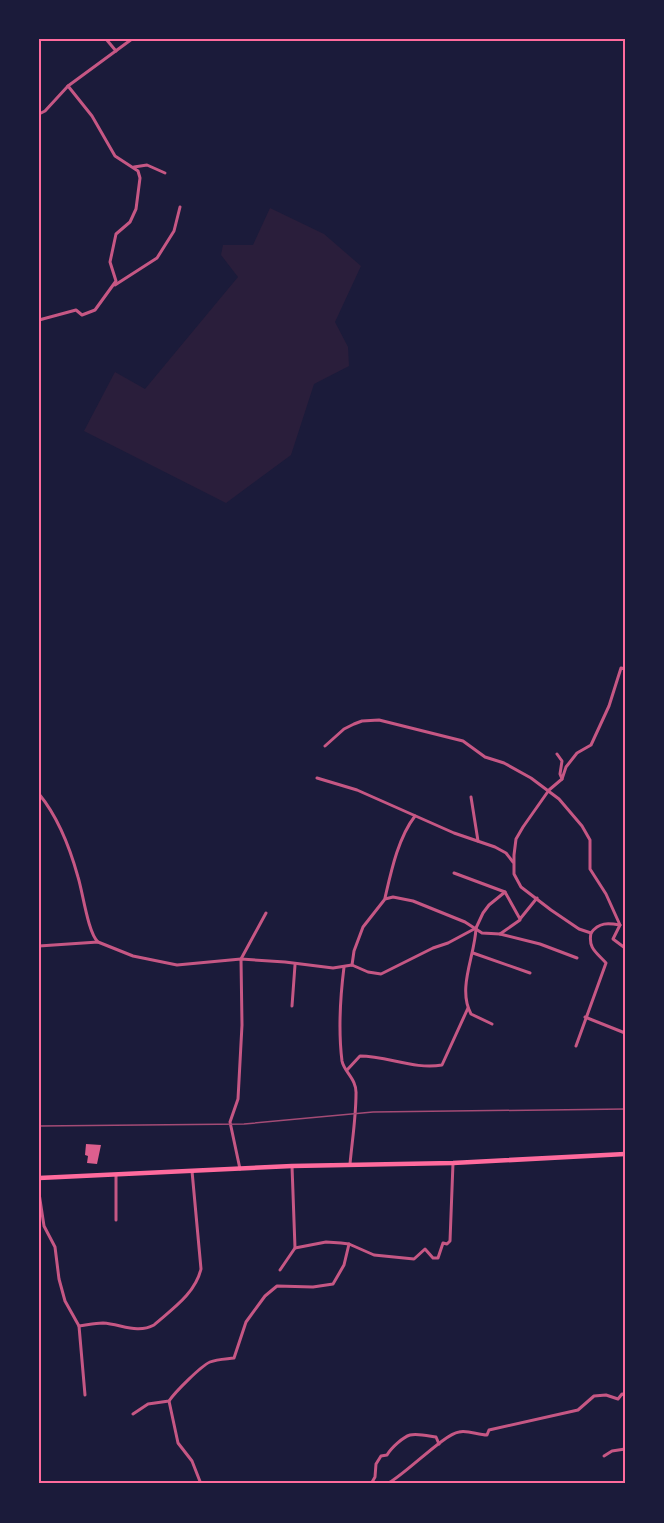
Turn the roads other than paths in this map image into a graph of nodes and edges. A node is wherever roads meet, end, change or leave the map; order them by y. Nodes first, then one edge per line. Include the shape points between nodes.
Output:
1 (106, 39) edge
2 (132, 39) edge
3 (116, 51) junction
4 (68, 86) junction
5 (39, 114) edge
6 (134, 167) junction
7 (165, 173) dead end
8 (180, 207) dead end
9 (114, 286) junction
10 (39, 320) edge
11 (625, 669) edge
12 (325, 746) dead end
13 (557, 754) dead end
14 (317, 778) dead end
15 (562, 779) junction
16 (549, 790) junction
17 (39, 794) edge
18 (471, 796) dead end
19 (415, 816) junction
20 (478, 841) junction
21 (514, 863) junction
22 (454, 873) dead end
23 (506, 892) junction
24 (385, 898) junction
25 (537, 898) junction
26 (266, 914) dead end
27 (520, 920) junction
28 (620, 925) junction
29 (476, 928) junction
30 (591, 933) junction
31 (500, 934) junction
32 (98, 942) junction
33 (39, 946) edge
34 (625, 948) edge
35 (473, 953) junction
36 (577, 958) dead end
37 (241, 959) junction
38 (295, 965) junction
39 (352, 965) junction
40 (344, 967) junction
41 (530, 973) dead end
42 (292, 1006) dead end
43 (468, 1008) junction
44 (585, 1017) junction
45 (492, 1024) dead end
46 (625, 1033) edge
47 (576, 1046) dead end
48 (347, 1070) junction
49 (625, 1154) edge
50 (453, 1162) junction
51 (350, 1164) junction
52 (292, 1166) junction
53 (240, 1169) junction
54 (192, 1171) junction
55 (116, 1176) junction
56 (39, 1178) edge
57 (39, 1193) edge
58 (116, 1220) dead end
59 (349, 1244) junction
60 (295, 1248) junction
61 (280, 1270) dead end
62 (79, 1326) junction
63 (85, 1395) dead end
64 (625, 1395) edge
65 (169, 1401) junction
66 (134, 1414) dead end
67 (439, 1444) junction
68 (625, 1449) edge
69 (604, 1456) dead end
70 (201, 1484) edge
71 (371, 1484) edge
72 (387, 1484) edge

1 - 3 street
2 - 3 street
3 - 4 street
4 - 5 street
4 - 6 street via 92,116 115,156
6 - 7 street via 147,165
6 - 9 street via 140,178 136,209 130,222 116,234 110,262
8 - 9 street via 174,231 157,258
9 - 10 street via 95,310 82,315 76,310
11 - 15 street via 621,668 591,745 577,753
12 - 16 street via 354,724 379,720 463,741 485,757 510,766
13 - 15 street via 562,761
14 - 19 street via 357,790
15 - 16 street
16 - 21 street via 516,839
16 - 28 street via 590,840 590,869
17 - 32 street via 65,838 90,932
18 - 20 street
19 - 20 street
19 - 24 street via 399,850
20 - 21 street via 506,853
21 - 25 street via 514,874 521,886
22 - 23 street
23 - 27 street
23 - 29 street via 483,913
24 - 29 street via 418,903
24 - 39 street via 363,927
25 - 27 street
25 - 30 street via 579,929
26 - 37 street
27 - 31 street
28 - 30 street via 600,924
28 - 34 street via 613,939
29 - 31 street via 483,933
29 - 35 street
29 - 39 street via 381,974
30 - 44 street via 591,948 606,963
31 - 36 street
32 - 33 street
32 - 37 street via 133,956 177,965
35 - 41 street
35 - 43 street via 468,967
37 - 38 street
37 - 53 street via 238,1099 230,1122
38 - 40 street
38 - 42 street
39 - 40 street
40 - 48 street via 338,1026 342,1063
43 - 45 street via 471,1014
43 - 48 street via 442,1065 431,1067 360,1056
44 - 46 street
44 - 47 street
48 - 51 street via 356,1094
49 - 50 main road
50 - 51 main road
50 - 59 street via 450,1241 443,1243 438,1258 425,1249 414,1259 382,1257
51 - 52 main road
52 - 53 main road
52 - 60 street
53 - 54 main road
54 - 55 main road
54 - 62 street via 201,1269 191,1291 147,1328 103,1323
55 - 56 main road
55 - 58 street
57 - 62 street via 65,1301
59 - 60 street via 326,1242
59 - 65 street via 344,1265 333,1284 277,1286 246,1322 234,1358 210,1362
60 - 61 street
62 - 63 street
64 - 67 street via 618,1400 594,1396 578,1410 489,1430 487,1435 459,1432
65 - 66 street via 148,1404
65 - 70 street via 178,1443 192,1461
67 - 71 street via 436,1437 407,1437 381,1456
67 - 72 street
68 - 69 street

